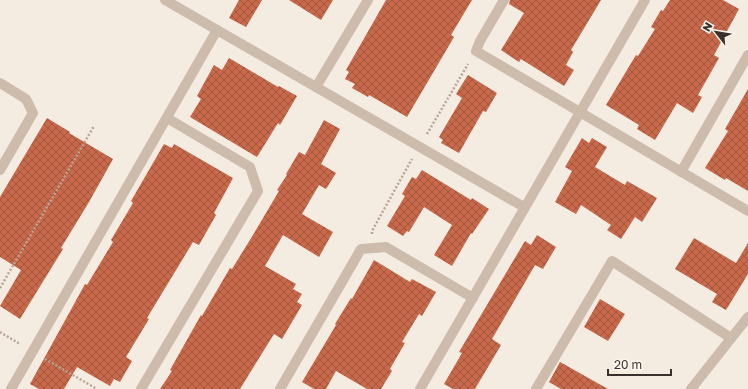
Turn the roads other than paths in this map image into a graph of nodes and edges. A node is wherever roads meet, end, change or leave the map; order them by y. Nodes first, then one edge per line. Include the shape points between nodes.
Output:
1 (165, 0) edge
2 (368, 0) edge
3 (504, 0) edge
4 (645, 0) edge
5 (217, 30) junction
6 (748, 55) edge
7 (0, 84) edge
8 (316, 87) junction
9 (581, 112) junction
10 (167, 118) junction
11 (0, 170) edge
12 (681, 172) junction
13 (524, 207) junction
14 (748, 211) edge
15 (474, 298) junction
16 (748, 318) edge
17 (732, 338) junction
18 (11, 389) edge
19 (141, 389) edge
20 (280, 389) edge
21 (420, 389) edge
22 (536, 389) edge
23 (691, 389) edge

1 - 5 street
2 - 8 street
3 - 9 street via 476,50
4 - 9 street
5 - 8 street
5 - 10 street
6 - 12 street
7 - 11 street via 26,99 33,113
8 - 13 street
9 - 12 street
9 - 13 street
10 - 18 street
10 - 19 street via 250,167 258,192
12 - 14 street
13 - 15 street
15 - 20 street via 386,247 361,249
15 - 21 street
16 - 17 street
17 - 22 street via 612,260
17 - 23 street

